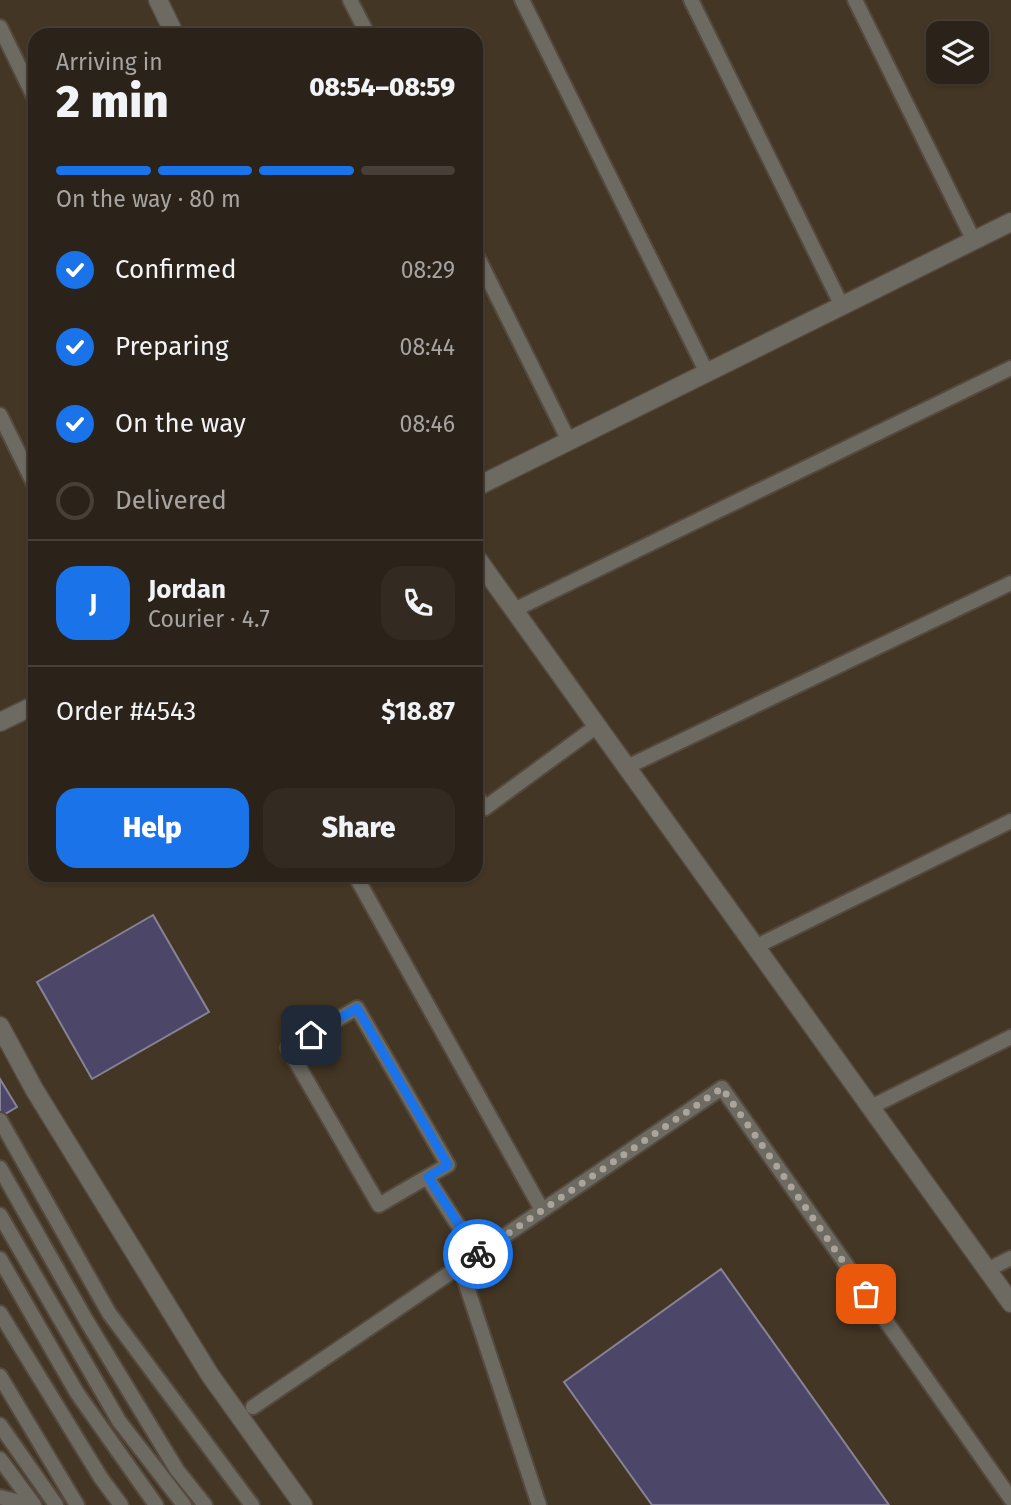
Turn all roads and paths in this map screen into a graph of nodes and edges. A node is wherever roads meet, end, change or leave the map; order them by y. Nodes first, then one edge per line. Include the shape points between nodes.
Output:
1 (158, 0) edge
2 (351, 0) edge
3 (522, 0) edge
4 (691, 0) edge
5 (855, 0) edge
6 (0, 27) edge
7 (172, 28) edge
8 (365, 28) edge
9 (28, 85) edge
10 (1011, 222) edge
11 (974, 241) junction
12 (483, 268) edge
13 (842, 306) junction
14 (1011, 368) edge
15 (707, 373) junction
16 (0, 415) edge
17 (569, 441) junction
18 (28, 472) edge
19 (483, 484) edge
20 (483, 567) edge
21 (1011, 583) edge
22 (514, 610) junction
23 (28, 708) edge
24 (0, 722) edge
25 (597, 726) junction
26 (627, 767) junction
27 (483, 805) edge
28 (1011, 821) edge
29 (359, 882) edge
30 (755, 947) junction
31 (0, 1026) edge
32 (1011, 1037) edge
33 (871, 1107) junction
34 (0, 1120) edge
35 (0, 1168) edge
36 (428, 1177) junction
37 (542, 1210) junction
38 (0, 1215) edge
39 (477, 1255) junction
40 (1011, 1258) edge
41 (0, 1259) edge
42 (460, 1266) junction
43 (987, 1270) junction
44 (1011, 1303) edge
45 (0, 1313) edge
46 (0, 1376) edge
47 (253, 1407) dead end
48 (0, 1424) edge
49 (0, 1459) edge
50 (0, 1497) edge
51 (1011, 1499) edge
52 (33, 1505) edge
53 (56, 1505) edge
54 (77, 1505) edge
55 (121, 1505) edge
56 (156, 1505) edge
57 (184, 1505) edge
58 (205, 1505) edge
59 (252, 1505) edge
60 (303, 1505) edge
61 (539, 1505) edge

1 - 7 street
2 - 8 lane
3 - 15 lane
4 - 13 lane
5 - 11 lane
6 - 9 lane
10 - 11 street
11 - 13 street
12 - 17 lane
13 - 15 street
14 - 22 lane
15 - 17 street
16 - 18 lane
17 - 19 street
20 - 22 street
21 - 26 lane
22 - 25 street
23 - 24 street
25 - 26 street
25 - 27 lane via 485,808
26 - 30 street
28 - 30 lane
29 - 37 lane
30 - 33 street
31 - 60 street via 210,1375
32 - 33 lane
33 - 43 street
34 - 59 lane via 109,1312
35 - 58 lane via 86,1321 177,1470
36 - 36 lane via 448,1165 357,1008 288,1048 379,1205
36 - 39 lane
37 - 39 lane
37 - 51 lane via 722,1088
38 - 57 lane via 120,1421
39 - 42 lane
40 - 43 lane
41 - 56 lane via 76,1393
42 - 47 lane
42 - 61 lane
43 - 44 street
45 - 55 lane
46 - 54 lane
48 - 53 lane
49 - 52 lane
50 - 52 lane

